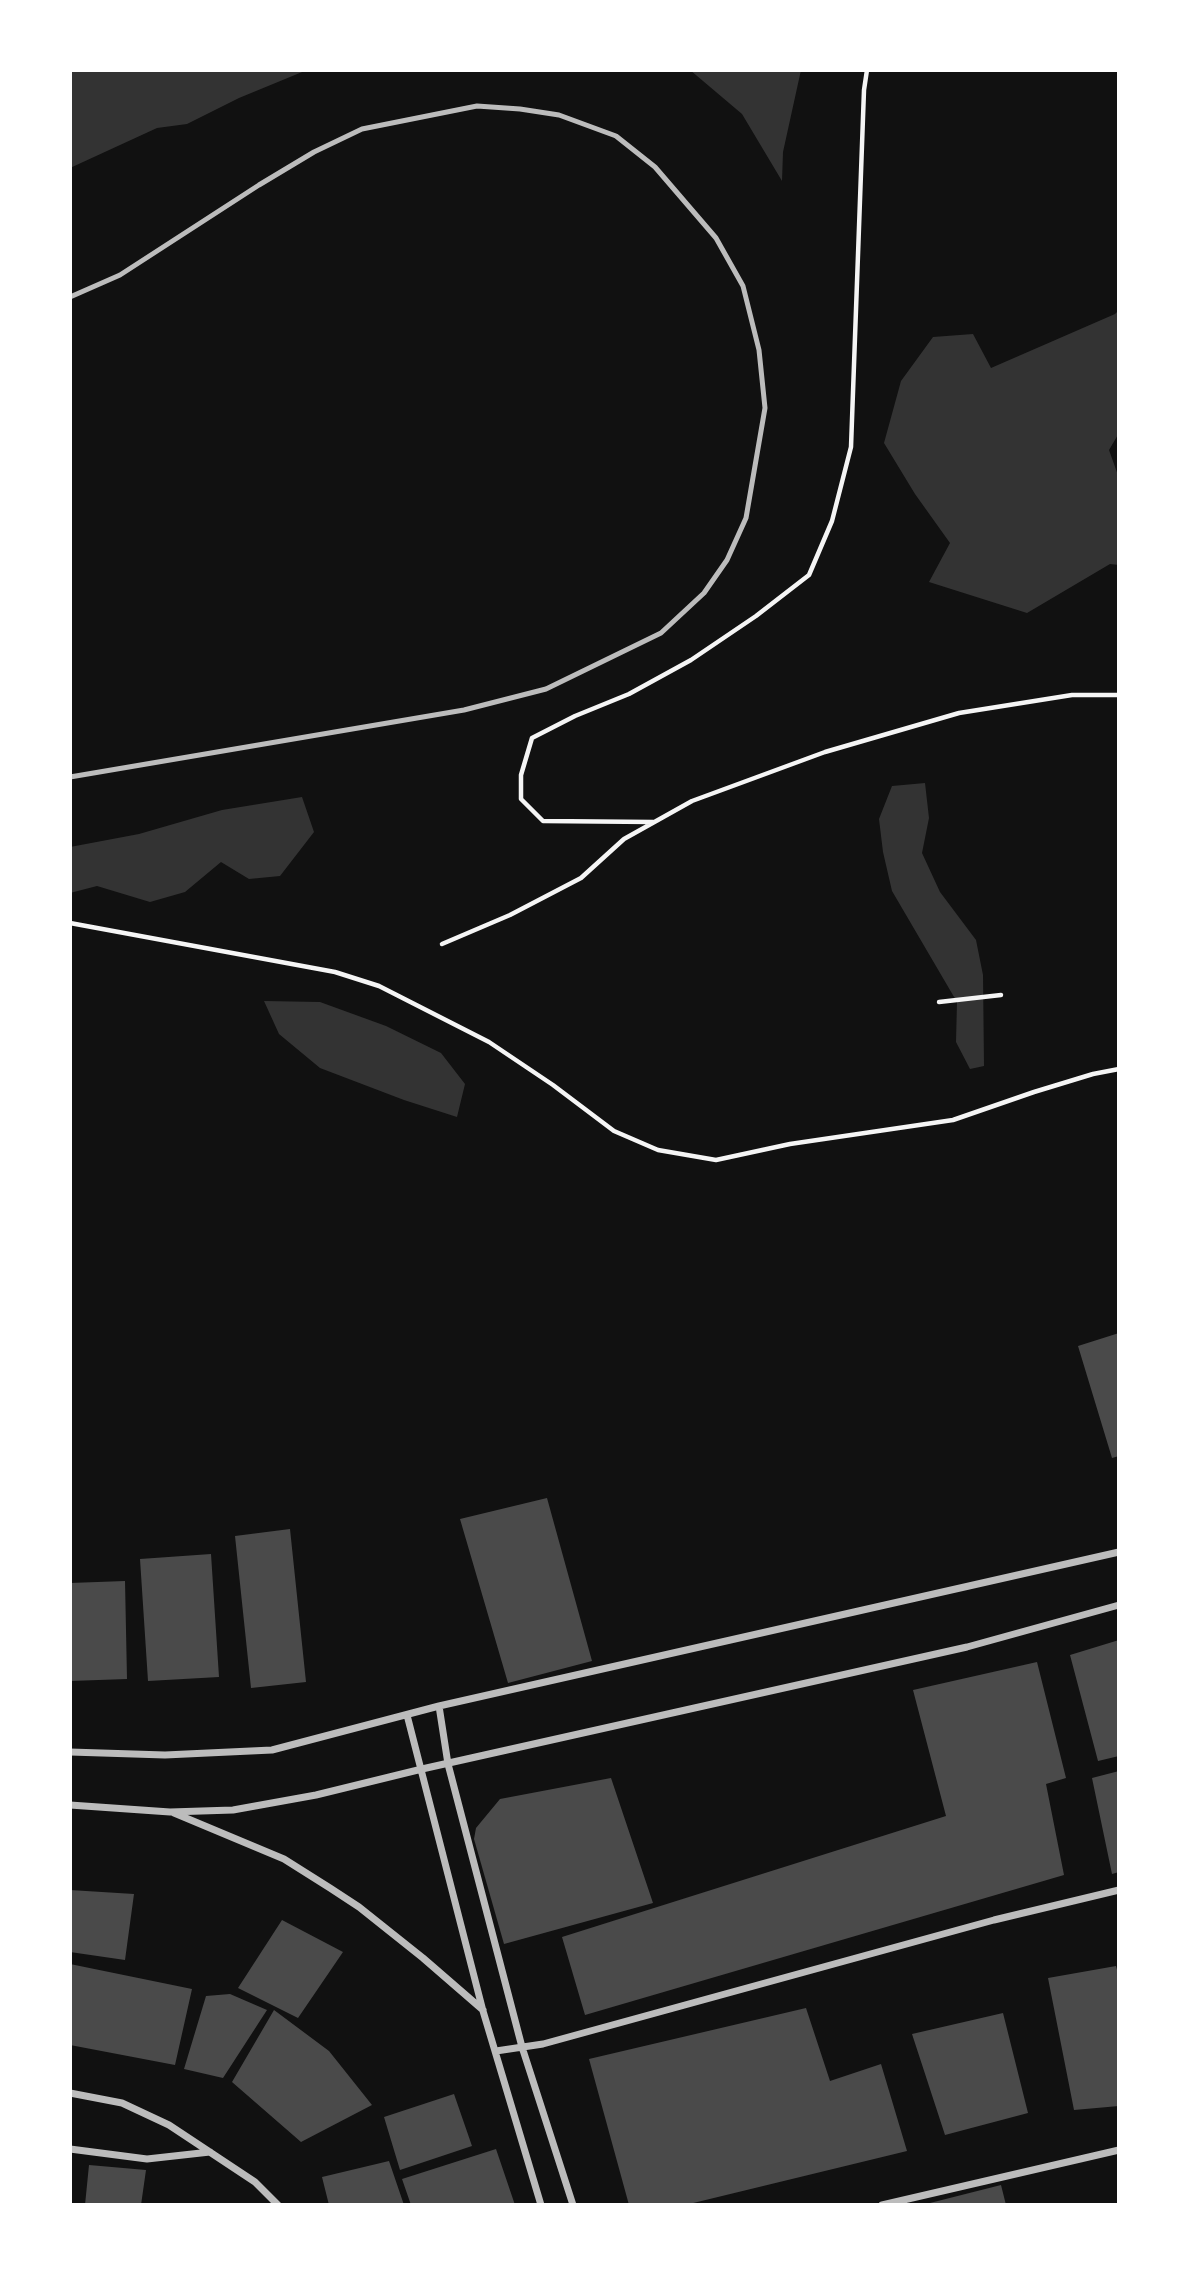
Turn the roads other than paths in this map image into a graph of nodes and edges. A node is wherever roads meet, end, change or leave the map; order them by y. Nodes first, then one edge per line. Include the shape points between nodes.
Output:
1 (70, 296) edge
2 (70, 777) edge
3 (1119, 1552) edge
4 (1119, 1605) edge
5 (439, 1706) junction
6 (407, 1715) junction
7 (70, 1752) edge
8 (448, 1764) junction
9 (422, 1769) junction
10 (70, 1805) edge
11 (170, 1812) junction
12 (1119, 1890) edge
13 (483, 2011) junction
14 (522, 2048) junction
15 (496, 2051) junction
16 (70, 2093) edge
17 (70, 2149) edge
18 (1119, 2150) edge
19 (211, 2152) junction
20 (278, 2205) edge
21 (541, 2205) edge
22 (573, 2205) edge
23 (882, 2205) edge

1 - 2 lane via 120,275 258,184 362,129 477,106 520,108 559,115 616,136 655,167 716,238 743,286 759,350 765,408 746,518 727,560 704,593 661,633 546,689 464,710
3 - 5 street
4 - 8 street via 967,1647
5 - 6 street
5 - 8 street
6 - 7 street via 272,1750 165,1755
6 - 9 street
8 - 9 street
8 - 14 street
9 - 11 street via 316,1796 233,1810
9 - 13 street
10 - 11 street
11 - 13 street via 284,1859 330,1888 423,1958
12 - 14 street
13 - 15 street
14 - 15 street
14 - 22 street
15 - 21 street
16 - 19 street via 144,2112
17 - 19 street via 147,2159
18 - 23 street
19 - 20 street via 255,2182

